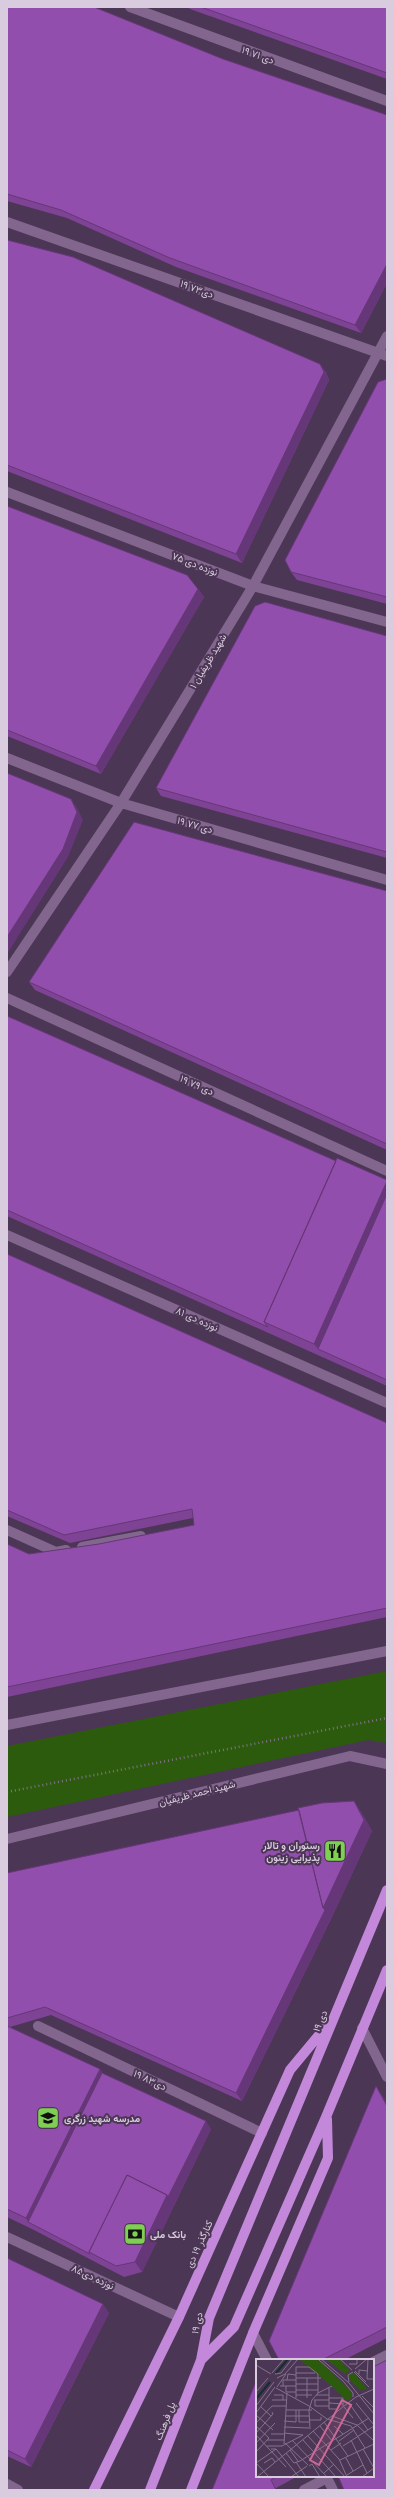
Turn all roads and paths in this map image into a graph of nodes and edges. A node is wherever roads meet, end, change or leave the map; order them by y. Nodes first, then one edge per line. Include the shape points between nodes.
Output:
1 (130, 7) edge
2 (387, 101) edge
3 (7, 222) edge
4 (387, 336) edge
5 (382, 355) edge
6 (7, 492) edge
7 (253, 586) junction
8 (387, 622) edge
9 (7, 758) edge
10 (121, 803) junction
11 (387, 880) edge
12 (7, 972) edge
13 (7, 998) edge
14 (387, 1171) edge
15 (7, 1235) edge
16 (387, 1403) edge
17 (7, 1530) edge
18 (154, 1533) edge
19 (387, 1651) edge
20 (387, 1718) edge
21 (7, 1725) edge
22 (387, 1764) edge
23 (7, 1792) edge
24 (7, 1839) edge
25 (387, 1890) edge
26 (387, 1970) edge
27 (336, 2015) junction
28 (38, 2026) dead end
29 (362, 2028) junction
30 (387, 2077) edge
31 (326, 2117) junction
32 (262, 2133) junction
33 (7, 2237) edge
34 (179, 2317) junction
35 (253, 2333) junction
36 (387, 2355) edge
37 (266, 2359) edge
38 (201, 2360) junction
39 (374, 2362) edge
40 (326, 2477) edge
41 (7, 2484) edge
42 (18, 2490) edge
43 (94, 2490) edge
44 (150, 2490) edge
45 (191, 2490) edge
46 (304, 2490) edge
47 (333, 2490) edge

1 - 2 street, ۱۹ دی ۷۱
3 - 5 street, ۱۹ دی۷۳
4 - 5 street, شهید ظریفیان ۱
5 - 7 street, شهید ظریفیان ۱
6 - 7 street, نوزده دی ۷۵
7 - 8 street, نوزده دی ۷۵
7 - 10 street, شهید ظریفیان ۱
9 - 10 street, ۱۹ دی ۷۷
10 - 11 street, ۱۹ دی ۷۷
10 - 12 street, شهید ظریفیان ۱
13 - 14 street, ۱۹ دی ۷۹
15 - 16 street, نوزده دی ۸۱
17 - 18 street via 56,1552
19 - 21 street
20 - 23 path
22 - 24 street, شهید احمد ظریفیان via 350,1756
25 - 27 main road, ۱۹ دی
26 - 29 main road
27 - 32 main road, کنارگذر ۱۹ دی via 290,2070
27 - 38 main road, ۱۹ دی via 209,2318
28 - 32 street, ۱۹ دی۸۳
29 - 30 street
29 - 31 main road
31 - 35 main road via 328,2158
31 - 38 main road via 234,2327
32 - 34 main road, کنارگذر ۱۹ دی
33 - 34 street, نوزده دی۸۵
34 - 43 main road, کنارگذر ۱۹ دی
35 - 37 street
35 - 45 main road
36 - 39 street
38 - 44 main road, پل فرهنگ
40 - 46 street
40 - 47 street
41 - 42 street

